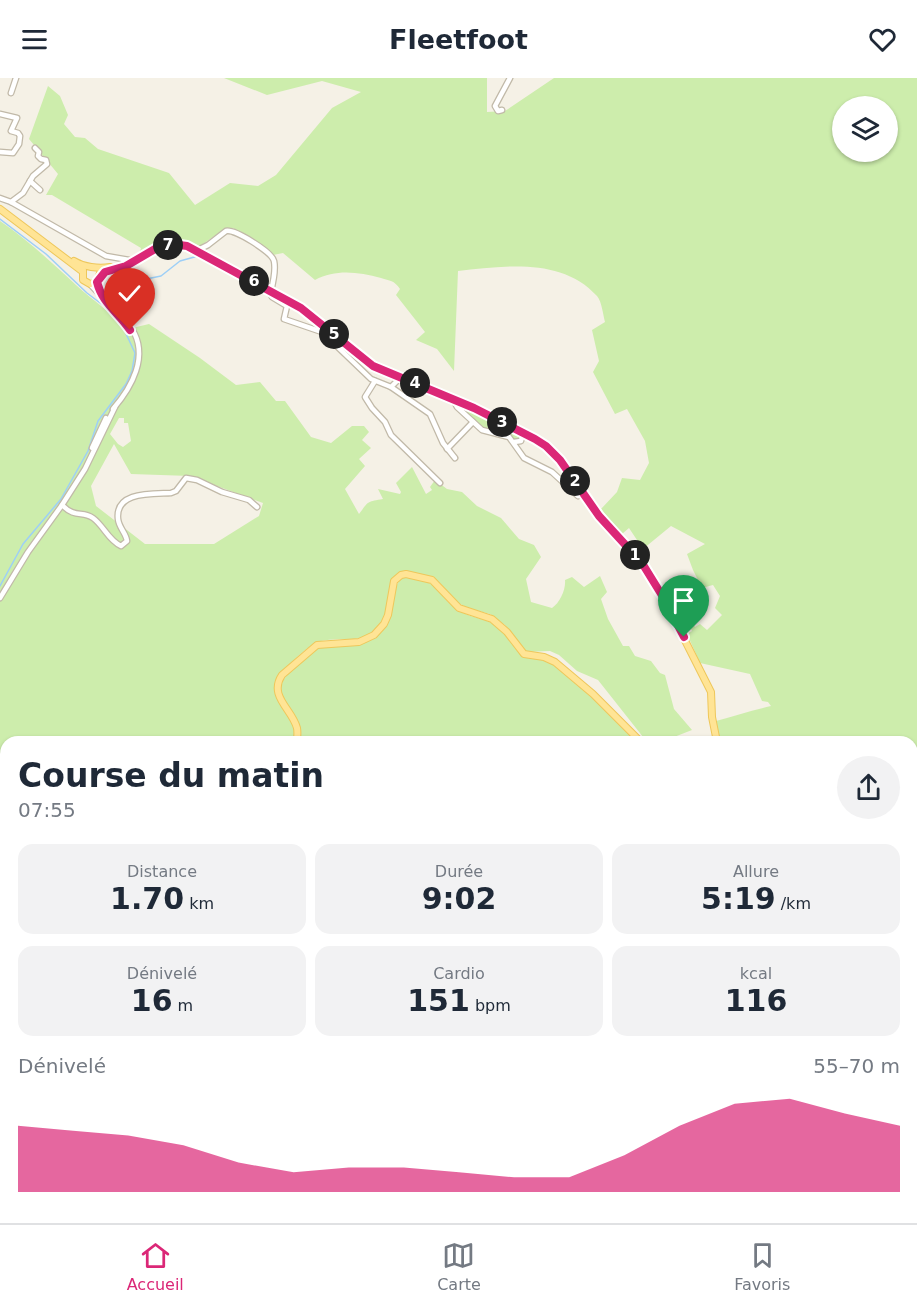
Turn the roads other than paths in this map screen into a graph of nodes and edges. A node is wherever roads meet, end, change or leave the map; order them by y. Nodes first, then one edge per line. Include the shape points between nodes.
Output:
1 (16, 78) edge
2 (510, 78) edge
3 (11, 93) dead end
4 (502, 110) dead end
5 (0, 114) edge
6 (35, 148) dead end
7 (0, 152) edge
8 (30, 181) junction
9 (40, 190) dead end
10 (0, 198) edge
11 (11, 202) junction
12 (0, 209) edge
13 (43, 241) junction
14 (198, 250) junction
15 (130, 261) junction
16 (88, 266) junction
17 (98, 268) junction
18 (82, 272) junction
19 (96, 281) junction
20 (270, 290) junction
21 (400, 378) junction
22 (375, 381) junction
23 (391, 387) junction
24 (453, 399) junction
25 (473, 422) junction
26 (523, 433) junction
27 (514, 442) junction
28 (447, 449) junction
29 (456, 458) dead end
30 (440, 483) dead end
31 (578, 496) dead end
32 (62, 506) junction
33 (257, 507) dead end
34 (0, 598) edge
35 (297, 736) edge
36 (635, 736) edge
37 (716, 736) edge

1 - 3 street
2 - 4 street via 495,106
5 - 7 street via 17,118 11,131 20,136 12,153
6 - 8 street via 47,164
8 - 9 street
8 - 11 street
10 - 11 street
11 - 15 street via 106,256
12 - 13 main road
13 - 16 main road
13 - 18 main road
14 - 15 main road via 166,245
14 - 20 main road
14 - 20 street via 226,231 235,232 273,259
15 - 17 main road
15 - 19 main road via 105,272
16 - 17 main road
16 - 18 main road
17 - 19 main road
18 - 19 main road via 83,280
19 - 32 street via 99,293 133,330 139,353 138,369
20 - 21 main road via 307,311 368,362
20 - 22 street via 272,297 288,308 284,319 325,334
21 - 23 street
21 - 24 main road
22 - 23 street
22 - 30 street via 365,398 391,435
23 - 28 street via 430,414
24 - 25 street
24 - 26 main road
25 - 27 street via 488,433
25 - 28 street
26 - 27 street via 522,440
26 - 37 main road via 546,446 560,460 599,516 651,576 711,692
27 - 31 street via 524,458 552,472
28 - 29 street
32 - 33 street via 70,513 93,518 121,546 127,541 118,520 123,503 138,494 171,493 186,478 249,500
32 - 34 street
35 - 36 main road via 298,729 278,694 278,680 317,645 352,643 374,635 388,615 394,582 406,574 432,580 459,608 492,619 524,654 555,662

